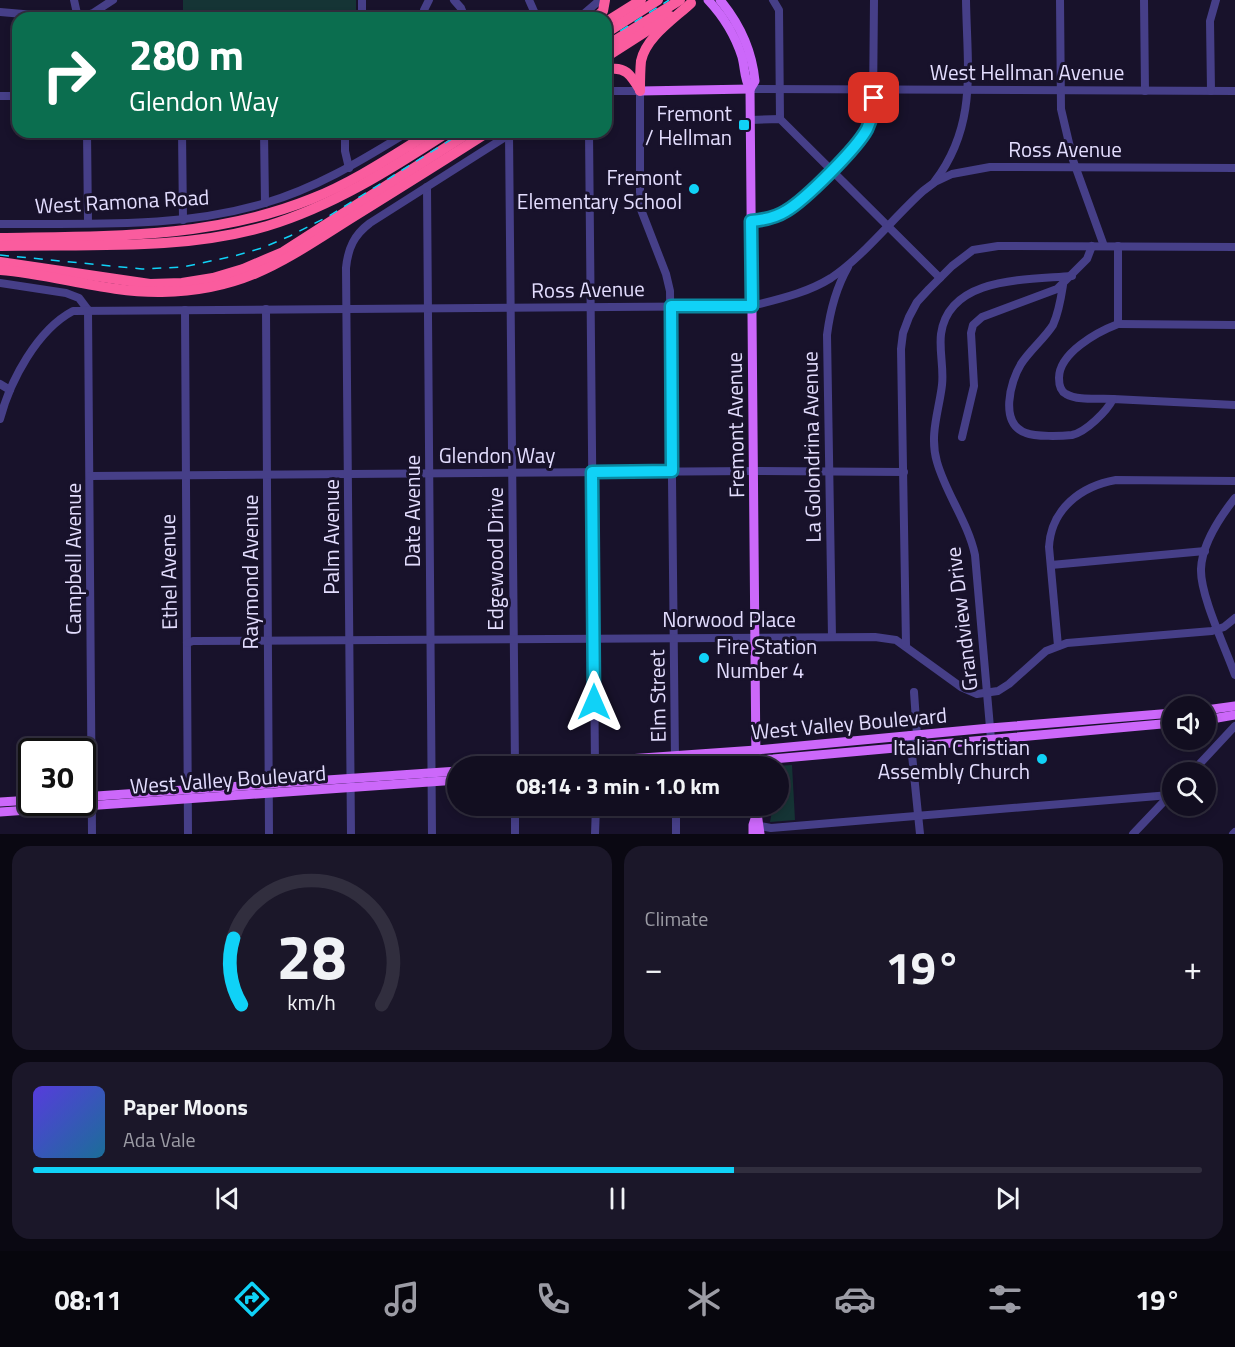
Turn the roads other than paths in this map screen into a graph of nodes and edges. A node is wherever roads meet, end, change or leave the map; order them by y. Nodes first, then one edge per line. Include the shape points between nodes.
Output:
1 (113, 0) edge
2 (600, 0) edge
3 (641, 0) edge
4 (658, 0) edge
5 (708, 0) edge
6 (720, 0) edge
7 (773, 0) edge
8 (874, 0) edge
9 (966, 0) edge
10 (1060, 0) edge
11 (1144, 0) edge
12 (1216, 0) edge
13 (689, 1) edge
14 (95, 12) edge
15 (586, 12) edge
16 (612, 18) edge
17 (612, 28) edge
18 (612, 43) edge
19 (612, 53) edge
20 (612, 68) edge
21 (750, 89) junction
22 (780, 89) junction
23 (874, 90) junction
24 (968, 90) junction
25 (1062, 90) junction
26 (612, 91) edge
27 (640, 91) junction
28 (1145, 91) junction
29 (1211, 91) junction
30 (1235, 91) edge
31 (780, 119) junction
32 (750, 120) junction
33 (87, 138) edge
34 (182, 138) edge
35 (264, 138) edge
36 (345, 138) edge
37 (398, 138) edge
38 (421, 138) edge
39 (439, 138) edge
40 (461, 138) edge
41 (478, 138) edge
42 (503, 138) edge
43 (511, 138) edge
44 (589, 138) edge
45 (1077, 166) junction
46 (349, 168) junction
47 (1235, 168) edge
48 (831, 171) junction
49 (934, 182) junction
50 (427, 187) junction
51 (265, 203) junction
52 (293, 206) junction
53 (183, 220) junction
54 (751, 221) junction
55 (88, 223) junction
56 (0, 224) edge
57 (270, 225) junction
58 (887, 226) junction
59 (0, 238) edge
60 (0, 246) edge
61 (1092, 246) junction
62 (1104, 246) junction
63 (1118, 246) junction
64 (1235, 247) edge
65 (0, 262) edge
66 (851, 262) junction
67 (0, 270) edge
68 (1071, 276) junction
69 (940, 278) junction
70 (0, 283) edge
71 (1063, 285) junction
72 (591, 306) junction
73 (671, 306) junction
74 (752, 306) junction
75 (511, 307) junction
76 (428, 308) junction
77 (266, 309) junction
78 (347, 309) junction
79 (88, 310) junction
80 (185, 310) junction
81 (1118, 324) junction
82 (1235, 325) edge
83 (0, 384) edge
84 (10, 390) junction
85 (1113, 399) junction
86 (1235, 405) edge
87 (0, 419) edge
88 (962, 437) dead end
89 (672, 471) junction
90 (754, 471) junction
91 (830, 471) junction
92 (512, 472) junction
93 (592, 472) junction
94 (904, 472) junction
95 (429, 473) junction
96 (348, 474) junction
97 (267, 475) junction
98 (90, 476) junction
99 (185, 476) junction
100 (1235, 481) edge
101 (1235, 498) edge
102 (1205, 552) junction
103 (1051, 565) junction
104 (1235, 618) edge
105 (1218, 629) junction
106 (756, 636) junction
107 (674, 637) junction
108 (832, 637) junction
109 (594, 638) junction
110 (430, 639) junction
111 (513, 639) junction
112 (268, 640) junction
113 (349, 640) junction
114 (187, 643) junction
115 (906, 645) junction
116 (1058, 646) junction
117 (1235, 675) edge
118 (914, 692) dead end
119 (987, 693) junction
120 (1235, 706) edge
121 (1216, 709) edge
122 (1162, 714) edge
123 (1235, 715) edge
124 (1125, 717) junction
125 (1216, 718) edge
126 (1162, 724) edge
127 (1235, 726) edge
128 (990, 728) junction
129 (1096, 730) junction
130 (914, 735) junction
131 (88, 738) edge
132 (991, 739) junction
133 (912, 746) junction
134 (515, 756) edge
135 (595, 756) edge
136 (675, 756) edge
137 (756, 756) edge
138 (776, 756) edge
139 (789, 756) edge
140 (1201, 762) edge
141 (447, 774) edge
142 (431, 778) junction
143 (447, 779) edge
144 (351, 784) junction
145 (270, 788) junction
146 (188, 794) junction
147 (1162, 794) edge
148 (96, 796) edge
149 (18, 801) edge
150 (0, 802) edge
151 (1162, 803) edge
152 (96, 806) edge
153 (18, 811) edge
154 (0, 812) edge
155 (92, 816) edge
156 (515, 816) edge
157 (596, 816) edge
158 (676, 816) edge
159 (755, 816) edge
160 (918, 816) junction
161 (760, 830) edge
162 (92, 834) edge
163 (188, 834) edge
164 (269, 834) edge
165 (351, 834) edge
166 (432, 834) edge
167 (515, 834) edge
168 (596, 834) edge
169 (676, 834) edge
170 (753, 834) edge
171 (920, 834) edge
172 (1134, 834) edge

1 - 14 street
2 - 15 street
3 - 16 highway
4 - 17 highway
5 - 21 main road, Fremont Avenue via 734,36
6 - 21 main road, Fremont Avenue via 748,47 755,81
7 - 22 street via 779,10
8 - 23 street
9 - 24 street
10 - 25 street
11 - 28 street
12 - 29 street via 1210,21
13 - 18 highway
13 - 19 highway
13 - 27 highway via 647,48 641,60
20 - 27 highway via 625,70
21 - 22 street, West Hellman Avenue
21 - 27 main road, West Hellman Avenue
21 - 32 main road, Fremont Avenue
22 - 23 street, West Hellman Avenue
22 - 31 street
23 - 24 street, West Hellman Avenue
23 - 48 street via 866,131
24 - 25 street, West Hellman Avenue
24 - 49 street via 961,137
25 - 28 street, West Hellman Avenue
25 - 45 street via 1062,110
26 - 27 street
27 - 73 street, Elm Street via 640,207 668,280
28 - 29 street, West Hellman Avenue
29 - 30 street, West Hellman Avenue
31 - 32 street
31 - 48 street
32 - 54 main road, Fremont Avenue
33 - 55 street
34 - 53 street
35 - 51 street
36 - 46 street
37 - 46 street, West Ramona Road
38 - 52 highway via 357,178
39 - 57 highway via 351,192
40 - 65 highway via 283,252 213,278 150,284
41 - 67 highway via 288,258 238,281 200,290 151,292
42 - 50 street
43 - 75 street, Edgewood Drive
44 - 72 street
45 - 47 street, Ross Avenue
45 - 49 street, Ross Avenue via 990,167 952,174
45 - 62 street
46 - 51 street, West Ramona Road
48 - 54 street via 787,210
48 - 58 street
49 - 58 street, Ross Avenue
50 - 76 street, Date Avenue
50 - 78 street, Palm Avenue via 370,223 353,240 347,259
51 - 53 street, West Ramona Road
52 - 57 highway
52 - 59 highway via 240,222 177,232
53 - 55 street, West Ramona Road
54 - 74 main road, Fremont Avenue
55 - 56 street, West Ramona Road
57 - 60 highway via 163,243
58 - 66 street, Ross Avenue
58 - 69 street
61 - 62 street
61 - 68 street
61 - 69 street via 998,246 973,250
62 - 63 street
63 - 64 street
63 - 81 street
66 - 74 street, Ross Avenue via 811,287
66 - 91 street, La Golondrina Avenue via 829,316 827,335
68 - 71 street
68 - 119 street, Grandview Drive via 978,288 957,302 941,334 942,384 934,447 940,471 972,542
69 - 94 street via 917,302 903,333
70 - 79 street via 66,293 79,298
71 - 85 street via 1055,319 1015,376 1010,396 1012,420 1026,433 1073,435 1107,410
71 - 88 street via 982,317 973,325 970,338 974,386
72 - 73 street, Ross Avenue
72 - 75 street, Ross Avenue
72 - 93 street
73 - 74 street, Ross Avenue
73 - 89 street, Elm Street
74 - 90 main road, Fremont Avenue
75 - 76 street, Ross Avenue
75 - 92 street, Edgewood Drive
76 - 78 street, Ross Avenue
76 - 95 street, Date Avenue
77 - 78 street, Ross Avenue
77 - 80 street, Ross Avenue
77 - 97 street, Raymond Avenue
78 - 96 street, Palm Avenue
79 - 80 street, Ross Avenue
79 - 84 street, Ross Avenue via 73,311 56,323 33,350
79 - 98 street, Campbell Avenue
80 - 99 street, Ethel Avenue
81 - 82 street
81 - 85 street via 1074,350 1062,364 1058,381 1066,394
83 - 84 street
84 - 87 street, Ross Avenue
85 - 86 street
89 - 90 street, Glendon Way
89 - 93 street, Glendon Way
89 - 107 street, Elm Street
90 - 91 street, Glendon Way
90 - 106 main road, Fremont Avenue
91 - 94 street, Glendon Way
91 - 108 street, La Golondrina Avenue
92 - 93 street, Glendon Way
92 - 95 street, Glendon Way
92 - 111 street, Edgewood Drive
93 - 109 street
94 - 115 street
95 - 96 street, Glendon Way
95 - 110 street, Date Avenue
96 - 97 street, Glendon Way
96 - 113 street, Palm Avenue
97 - 99 street, Glendon Way
97 - 112 street, Raymond Avenue
98 - 99 street, Glendon Way
98 - 131 street, Campbell Avenue
99 - 114 street, Ethel Avenue
100 - 103 street via 1101,483 1063,508 1054,520 1050,533
101 - 102 street
102 - 103 street
102 - 105 street via 1202,581
103 - 116 street
104 - 105 street
105 - 116 street
105 - 117 street
106 - 107 street, Norwood Place
106 - 108 street, Norwood Place
106 - 137 main road, Fremont Avenue
107 - 109 street, Norwood Place
107 - 136 street, Elm Street
108 - 115 street, Norwood Place via 887,638
109 - 111 street, Norwood Place
109 - 135 street
110 - 111 street, Norwood Place
110 - 113 street, Norwood Place
110 - 142 street, Date Avenue
111 - 134 street, Edgewood Drive
112 - 113 street, Norwood Place
112 - 114 street, Norwood Place
112 - 145 street, Raymond Avenue
113 - 144 street, Palm Avenue
114 - 146 street, Ethel Avenue
115 - 119 street, Norwood Place via 961,687 977,694
116 - 119 street via 1046,651 1009,684
118 - 130 street
119 - 128 street, Grandview Drive
120 - 121 main road
122 - 124 main road, West Valley Boulevard
123 - 125 main road
124 - 128 main road, West Valley Boulevard
124 - 129 main road via 1116,723 1098,724
126 - 129 main road, West Valley Boulevard
127 - 140 street
128 - 130 main road, West Valley Boulevard
128 - 132 street, Grandview Drive
129 - 132 main road, West Valley Boulevard
130 - 133 street
130 - 138 main road, West Valley Boulevard
132 - 133 main road, West Valley Boulevard
133 - 139 main road, West Valley Boulevard
133 - 160 street
141 - 142 main road, West Valley Boulevard
142 - 143 main road, West Valley Boulevard
142 - 144 main road, West Valley Boulevard
142 - 166 street, Date Avenue
144 - 145 main road, West Valley Boulevard
144 - 165 street, Palm Avenue
145 - 146 main road, West Valley Boulevard
145 - 164 street, Raymond Avenue
146 - 148 main road, West Valley Boulevard
146 - 152 main road, West Valley Boulevard
146 - 163 street, Ethel Avenue
147 - 160 street
149 - 150 main road
151 - 172 street
153 - 154 main road, West Valley Boulevard
155 - 162 street, Campbell Avenue
156 - 167 street
157 - 168 street
158 - 169 street
159 - 170 main road
160 - 161 street
160 - 171 street

